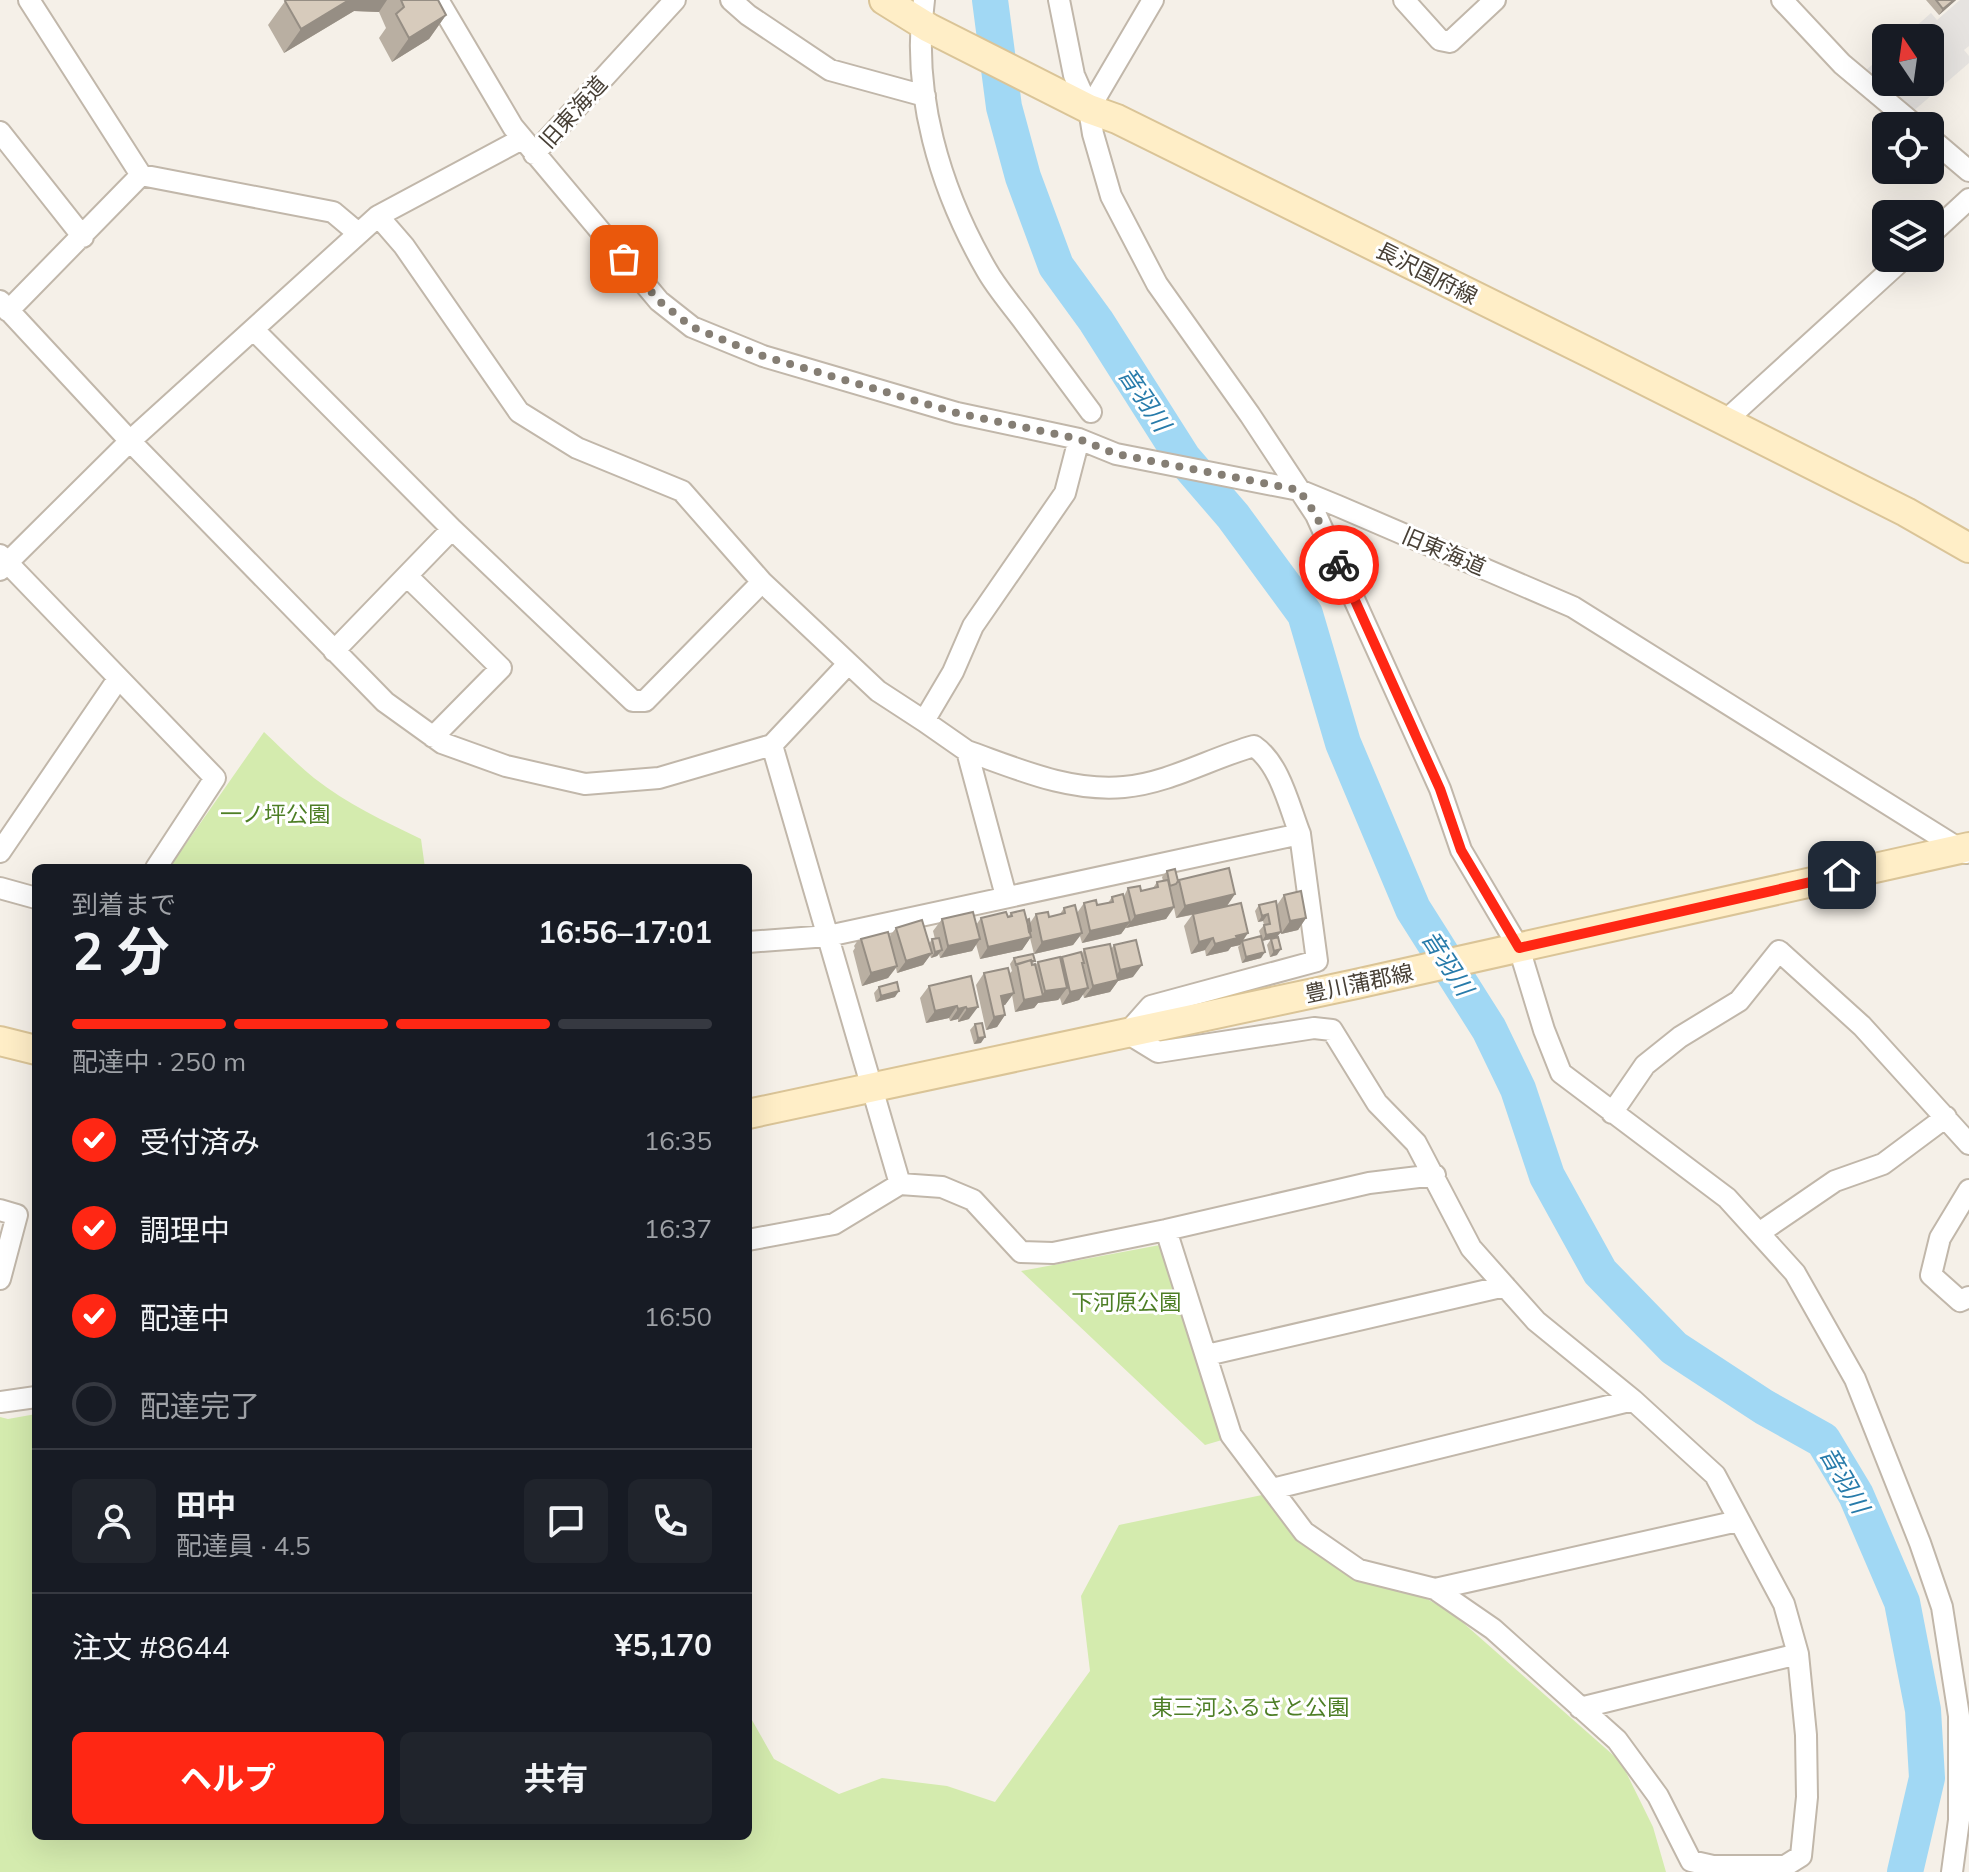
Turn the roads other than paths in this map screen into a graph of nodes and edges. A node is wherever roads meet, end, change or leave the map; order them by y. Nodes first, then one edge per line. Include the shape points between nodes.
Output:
1 (29, 0) edge
2 (438, 0) edge
3 (675, 0) edge
4 (731, 0) edge
5 (884, 0) edge
6 (1059, 0) edge
7 (1153, 0) edge
8 (1404, 0) edge
9 (1495, 0) edge
10 (1782, 0) edge
11 (924, 17) edge
12 (925, 96) junction
13 (1080, 104) junction
14 (1899, 112) edge
15 (0, 132) edge
16 (528, 146) junction
17 (1944, 150) edge
18 (1969, 171) edge
19 (141, 175) junction
20 (1969, 199) edge
21 (378, 216) junction
22 (1944, 222) edge
23 (358, 233) junction
24 (83, 237) junction
25 (1889, 272) edge
26 (4, 306) edge
27 (254, 330) junction
28 (1091, 412) dead end
29 (1724, 422) junction
30 (1079, 439) junction
31 (130, 441) junction
32 (1290, 488) junction
33 (452, 529) junction
34 (1969, 548) edge
35 (2, 562) edge
36 (407, 576) junction
37 (762, 582) junction
38 (334, 651) junction
39 (848, 664) junction
40 (118, 679) junction
41 (924, 721) junction
42 (433, 737) junction
43 (772, 745) junction
44 (967, 751) junction
45 (1300, 834) junction
46 (1966, 850) edge
47 (0, 852) edge
48 (159, 864) edge
49 (0, 888) edge
50 (1006, 896) junction
51 (32, 897) edge
52 (828, 936) junction
53 (752, 942) edge
54 (1512, 950) junction
55 (1127, 1033) junction
56 (0, 1041) edge
57 (32, 1049) edge
58 (872, 1088) junction
59 (752, 1113) edge
60 (1612, 1113) junction
61 (1946, 1117) junction
62 (1969, 1144) edge
63 (1435, 1175) junction
64 (900, 1184) junction
65 (1969, 1190) edge
66 (18, 1215) edge
67 (1166, 1230) junction
68 (1759, 1233) junction
69 (752, 1239) edge
70 (0, 1279) edge
71 (1505, 1286) junction
72 (1969, 1297) edge
73 (1207, 1355) junction
74 (32, 1398) edge
75 (1633, 1400) junction
76 (0, 1402) edge
77 (1272, 1489) junction
78 (1738, 1521) junction
79 (1435, 1589) junction
80 (1798, 1654) junction
81 (1580, 1708) junction
82 (1692, 1867) edge
83 (1952, 1872) edge

1 - 19 street
2 - 16 street
3 - 16 street, 旧東海道
4 - 12 street via 830,70
5 - 11 main road, 長沢国府線
6 - 13 street
7 - 13 street
8 - 9 street via 1440,40 1450,42
10 - 14 street via 1842,64
11 - 12 street
11 - 13 main road, 長沢国府線
12 - 28 street via 940,163 987,271
13 - 29 main road, 長沢国府線
13 - 32 street via 1111,196 1157,284
15 - 24 street
16 - 21 street
16 - 30 street, 旧東海道 via 659,301 692,327 763,356 957,413
17 - 18 street
19 - 23 street via 333,212
19 - 24 street
20 - 22 street
21 - 23 street
21 - 37 street via 519,412 577,448 682,491
23 - 27 street
24 - 26 street
25 - 29 street
26 - 31 street
27 - 31 street
27 - 33 street
29 - 34 main road, 長沢国府線
30 - 32 street, 旧東海道 via 1116,454
30 - 41 street via 1065,493 973,626
31 - 35 street
31 - 38 street
32 - 46 street, 旧東海道 via 1573,607
32 - 54 street via 1316,515 1440,789 1461,850
33 - 36 street
33 - 37 street via 633,701 645,701
35 - 40 street
36 - 38 street
36 - 42 street via 501,668
37 - 39 street
38 - 42 street via 385,702
39 - 41 street
39 - 43 street
40 - 47 street
40 - 48 street via 215,778
41 - 44 street
42 - 43 street via 506,766 585,784 659,778
43 - 52 street
44 - 45 street via 1055,783 1124,787 1254,746 1265,754
44 - 50 street
45 - 50 street
45 - 55 street via 1317,961 1151,1006
46 - 54 main road, 豊川蒲郡線
49 - 51 street
50 - 52 street
52 - 53 street
52 - 58 street
54 - 55 main road, 豊川蒲郡線
54 - 60 street via 1561,1073
55 - 58 main road, 豊川蒲郡線
55 - 63 street via 1158,1052 1314,1028 1332,1030 1377,1103 1416,1143
56 - 57 main road
58 - 59 main road, 豊川蒲郡線
58 - 64 street
60 - 61 street via 1645,1065 1739,1001 1779,951 1862,1026
60 - 68 street via 1727,1198
61 - 62 street
61 - 68 street via 1883,1164 1835,1181
63 - 67 street via 1369,1183
63 - 71 street via 1471,1248
64 - 67 street via 942,1187 973,1200 1021,1252 1053,1253
64 - 69 street via 834,1224
65 - 72 street via 1940,1238 1931,1275 1960,1301
66 - 70 street
67 - 73 street
68 - 83 street via 1795,1273 1855,1379 1942,1607 1959,1716 1959,1820
71 - 73 street
71 - 75 street via 1536,1321
73 - 77 street via 1231,1435
74 - 76 street
75 - 77 street
75 - 78 street via 1715,1475
77 - 79 street via 1304,1532 1359,1570
78 - 79 street
78 - 80 street via 1784,1604
79 - 81 street via 1493,1629
80 - 81 street
80 - 82 street via 1807,1797 1801,1856 1785,1866
81 - 82 street via 1617,1740 1658,1796

